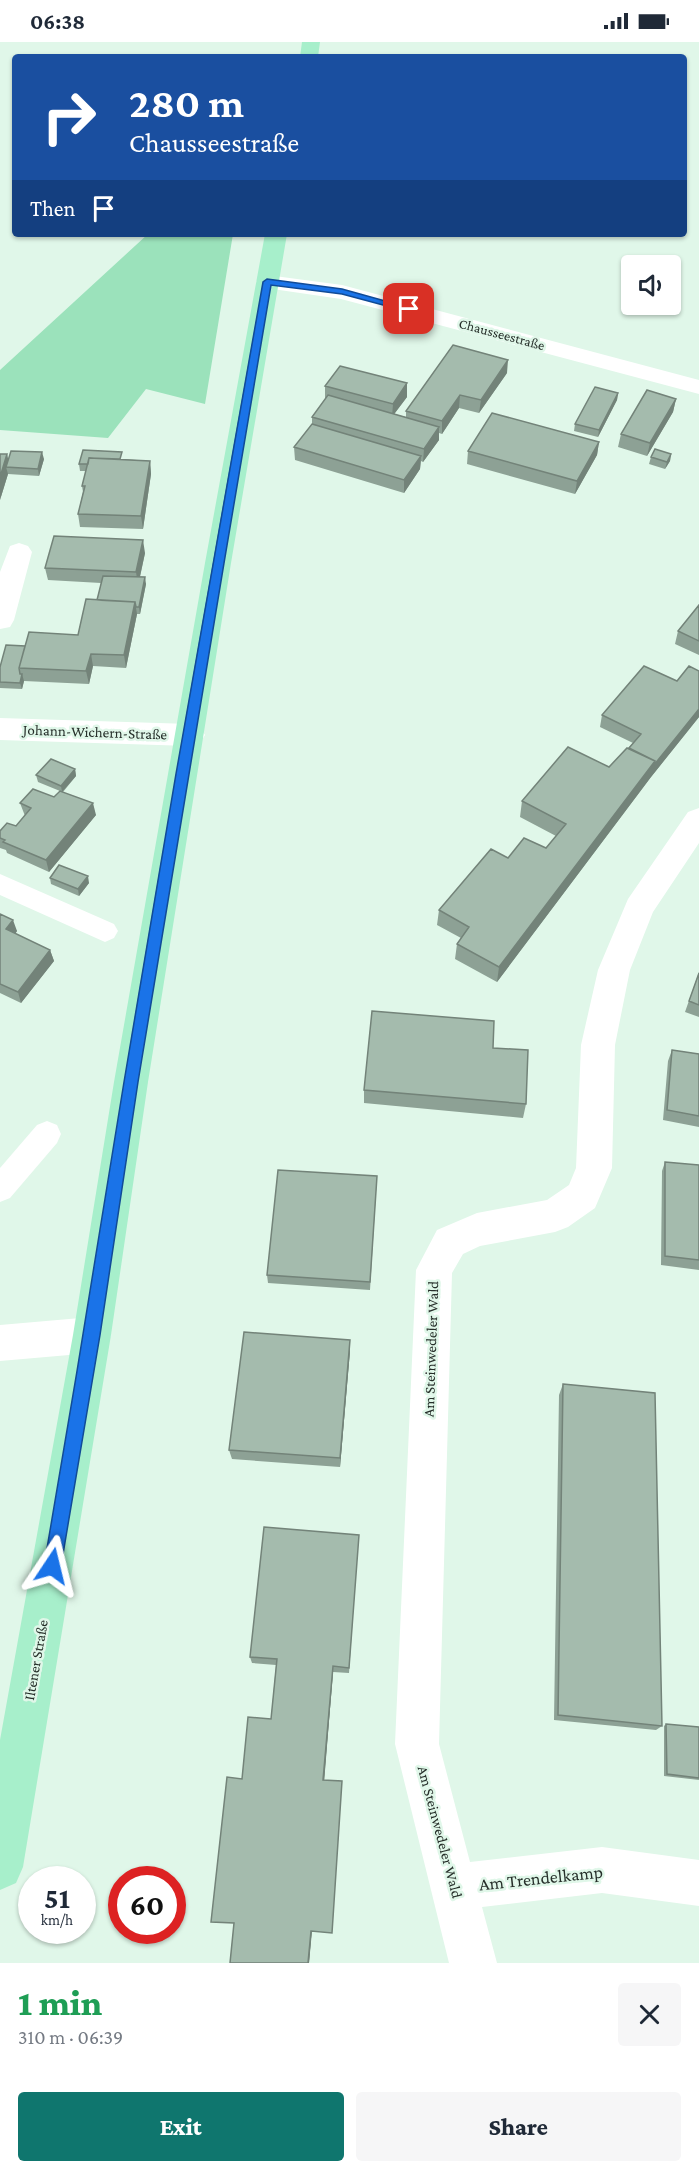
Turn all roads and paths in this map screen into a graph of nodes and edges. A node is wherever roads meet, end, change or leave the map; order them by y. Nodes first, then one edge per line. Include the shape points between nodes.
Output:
1 (275, 237) edge
2 (267, 282) junction
3 (699, 387) edge
4 (19, 552) dead end
5 (0, 620) edge
6 (0, 729) edge
7 (190, 735) junction
8 (699, 820) edge
9 (0, 884) edge
10 (105, 931) dead end
11 (47, 1134) dead end
12 (0, 1189) edge
13 (92, 1335) junction
14 (0, 1343) edge
15 (0, 1867) edge
16 (699, 1883) edge
17 (455, 1887) junction
18 (473, 1963) edge

1 - 2 main road, Iltener Straße
2 - 3 street, Chausseestraße via 342,291
2 - 7 main road, Iltener Straße
4 - 5 street
6 - 7 street, Johann-Wichern-Straße
7 - 13 main road, Iltener Straße
8 - 17 street, Am Steinwedeler Wald via 639,908 614,970 598,1045 594,1168 582,1196 555,1215 477,1230 450,1242 434,1270 417,1744
9 - 10 lane
11 - 12 lane
13 - 14 street
13 - 15 main road, Iltener Straße
16 - 17 street, Am Trendelkamp via 602,1870
17 - 18 street, Am Steinwedeler Wald

